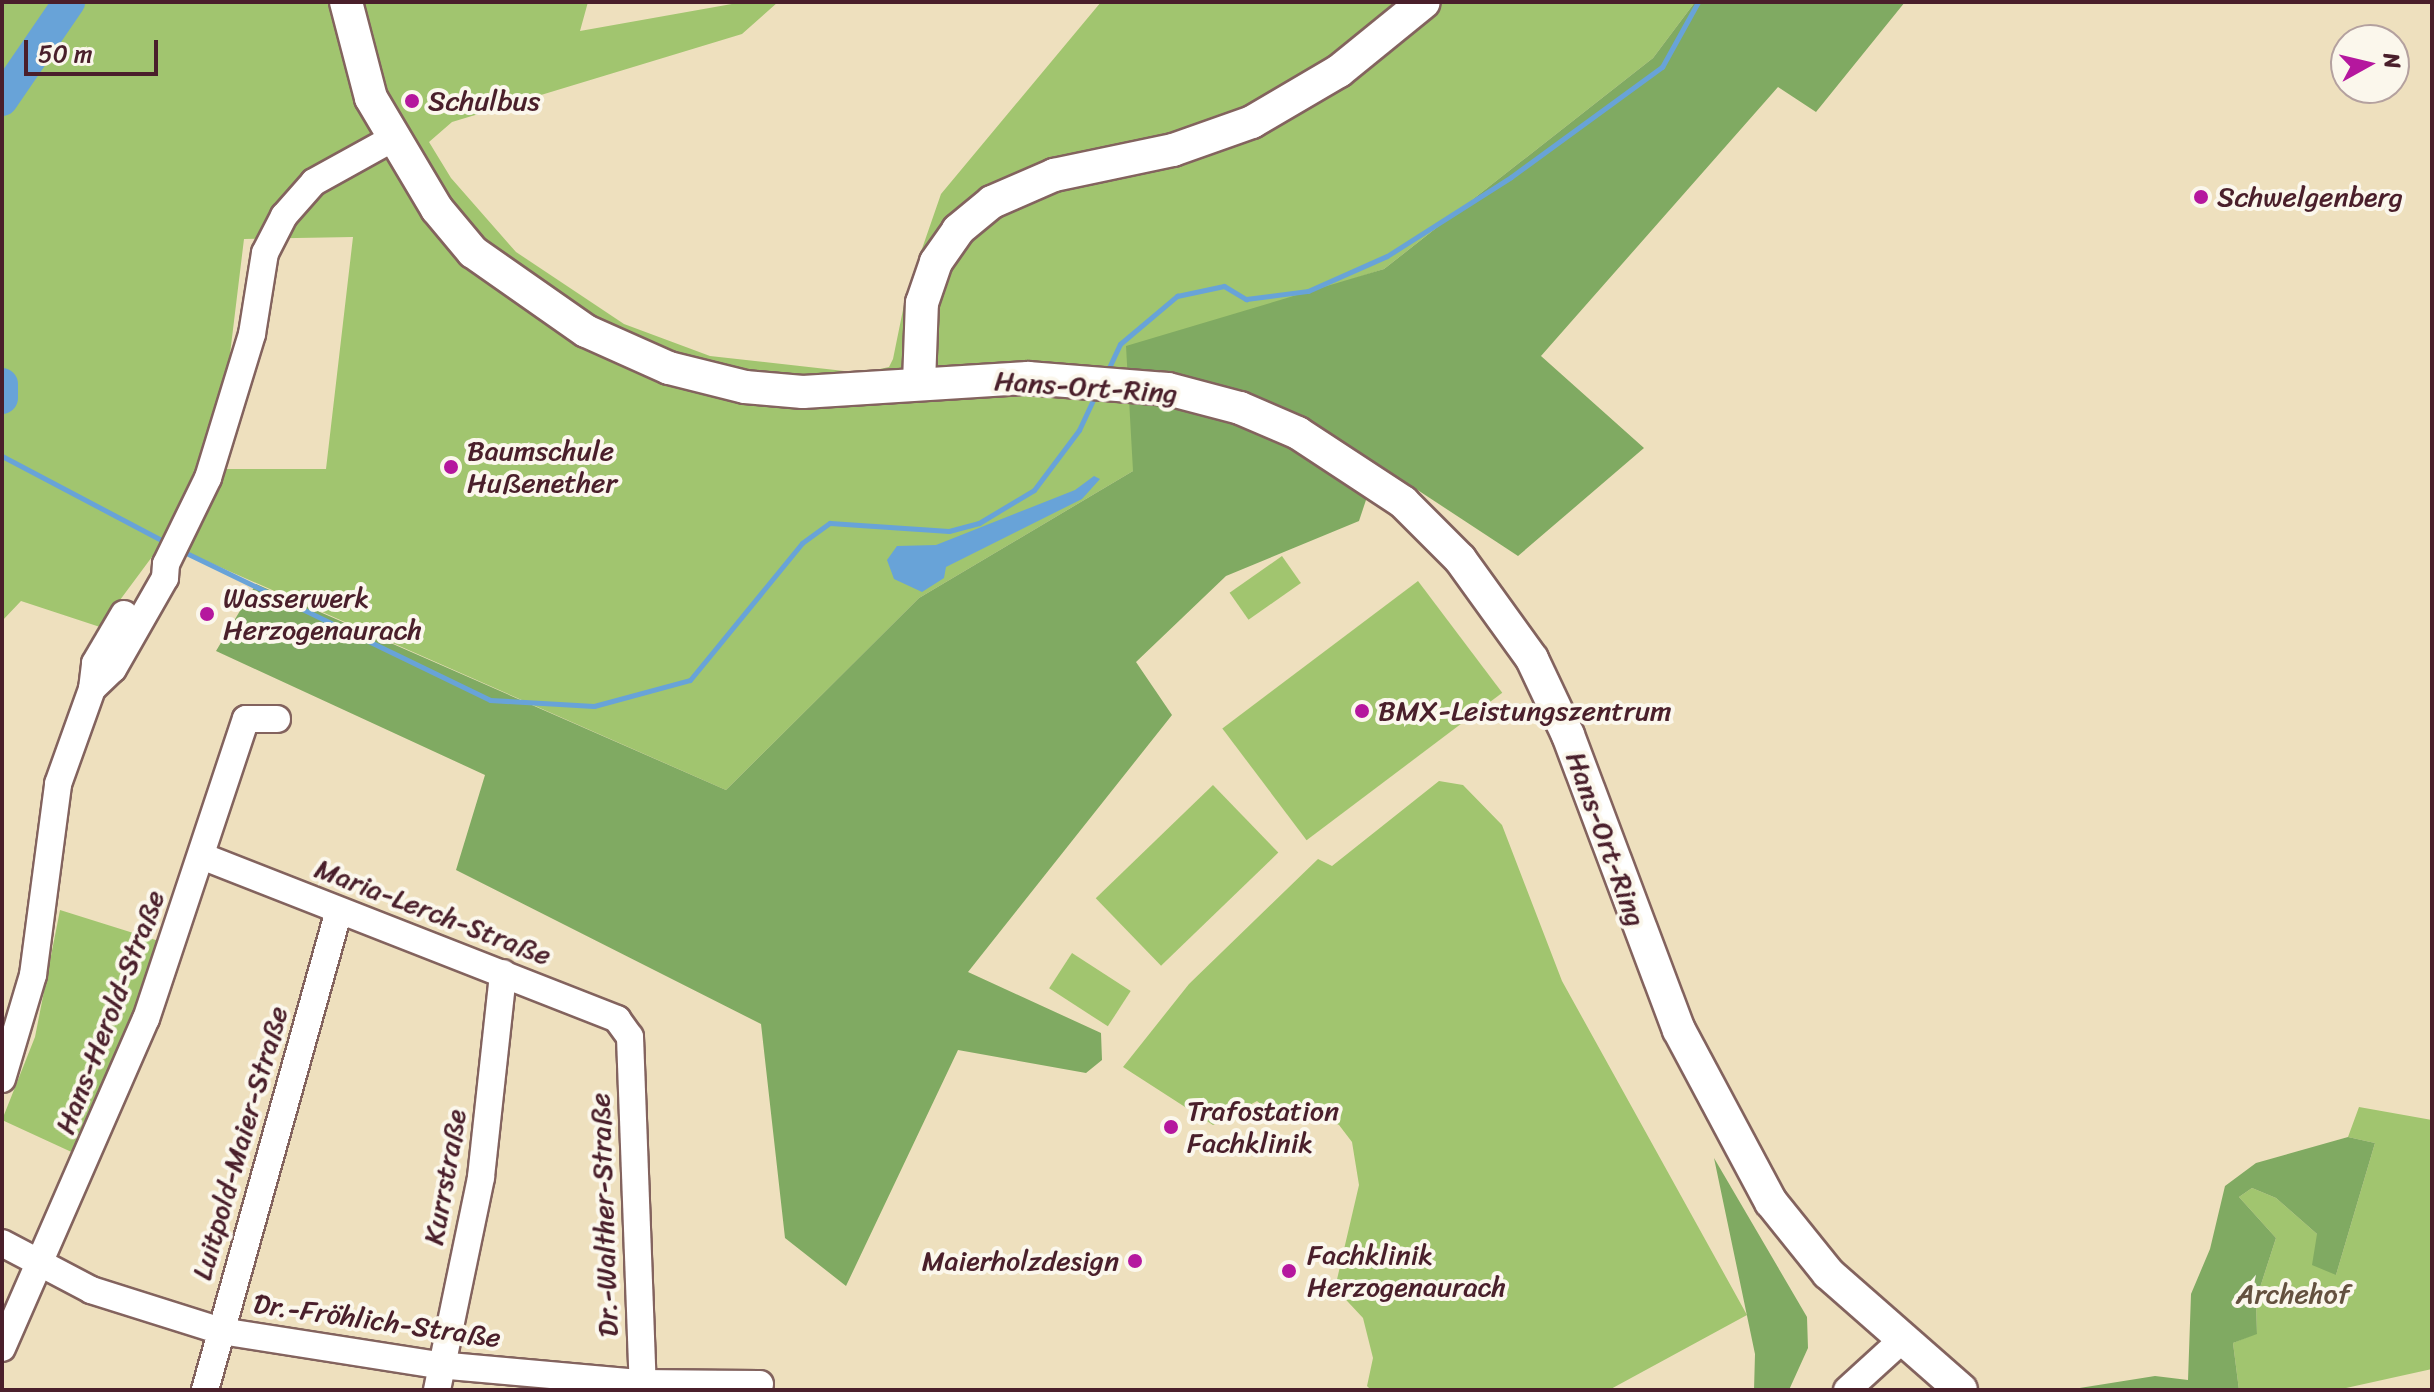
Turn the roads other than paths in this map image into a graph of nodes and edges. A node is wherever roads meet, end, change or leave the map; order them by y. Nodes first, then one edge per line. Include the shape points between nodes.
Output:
1 (346, 2) edge
2 (1424, 2) edge
3 (392, 139) junction
4 (919, 383) junction
5 (277, 719) dead end
6 (204, 857) junction
7 (338, 913) junction
8 (503, 973) junction
9 (630, 1037) joint
10 (2, 1079) edge
11 (2, 1243) edge
12 (38, 1262) junction
13 (221, 1331) junction
14 (1902, 1340) junction
15 (2, 1348) edge
16 (438, 1378) edge
17 (760, 1384) dead end
18 (642, 1386) edge
19 (205, 1390) edge
20 (1847, 1390) edge
21 (1961, 1390) edge

1 - 3 main road, Hans-Ort-Ring via 357,59
2 - 4 main road via 1339,71 1252,122 1173,150 1054,175 992,202 958,230 936,262 922,303
3 - 4 main road, Hans-Ort-Ring via 437,209 473,252 586,331 636,355 745,387 803,392
3 - 10 street via 314,182 284,216 265,253 233,409 166,564 165,578 113,669 92,689 58,784 33,975
4 - 14 main road, Hans-Ort-Ring via 1028,378 1168,389 1240,408 1351,463 1403,502 1497,606 1532,659 1568,735 1656,972 1725,1123 1771,1202 1828,1273
5 - 6 street, Hans-Herold-Straße via 246,719
6 - 7 street, Maria-Lerch-Straße
6 - 12 street, Hans-Herold-Straße via 108,1114
7 - 8 street, Maria-Lerch-Straße
7 - 13 street, Luitpold-Maier-Straße
8 - 9 street, Maria-Lerch-Straße via 607,1014
8 - 16 street, Kurrstraße via 481,1177
9 - 18 street, Dr.-Walther-Straße
11 - 12 street, Dr.-Fröhlich-Straße
12 - 13 street, Dr.-Fröhlich-Straße via 91,1290
12 - 15 street, Hans-Herold-Straße
13 - 16 street, Dr.-Fröhlich-Straße
13 - 19 street, Luitpold-Maier-Straße
14 - 20 street
14 - 21 main road, Hans-Ort-Ring
16 - 18 street, Dr.-Fröhlich-Straße
17 - 18 street, Dr.-Fröhlich-Straße

